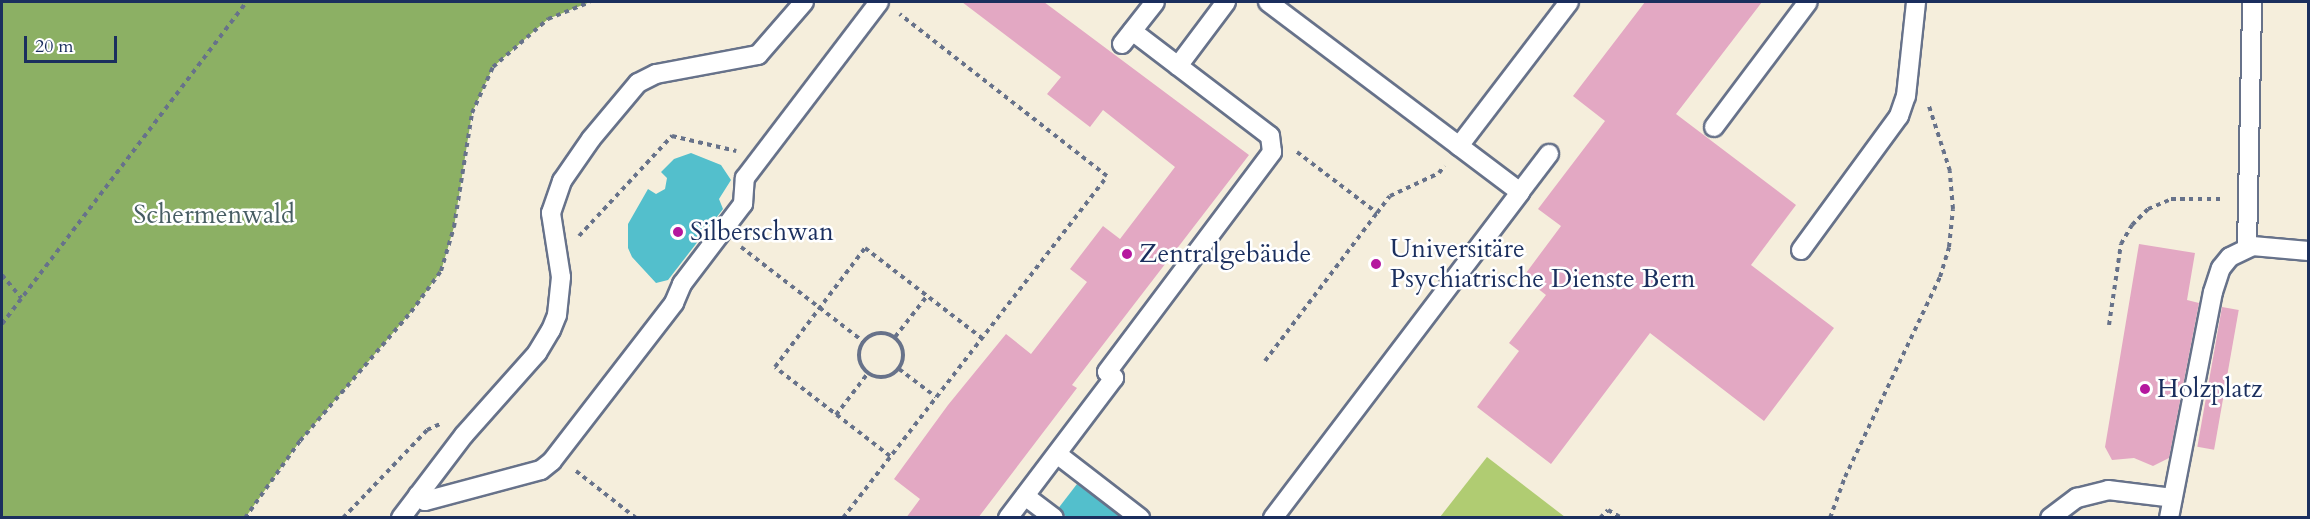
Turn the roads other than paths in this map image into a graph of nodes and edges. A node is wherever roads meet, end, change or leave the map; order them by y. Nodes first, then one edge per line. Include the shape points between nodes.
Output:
1 (804, 2) edge
2 (1155, 2) edge
3 (1226, 2) edge
4 (1268, 2) edge
5 (1569, 2) edge
6 (1808, 2) edge
7 (1916, 2) edge
8 (2252, 2) edge
9 (886, 5) edge
10 (1178, 66) junction
11 (1714, 127) dead end
12 (1459, 146) junction
13 (1549, 154) dead end
14 (1520, 192) junction
15 (2247, 247) junction
16 (1801, 249) dead end
17 (2308, 251) edge
18 (1057, 454) junction
19 (418, 495) junction
20 (1025, 496) junction
21 (2173, 498) junction
22 (401, 518) edge
23 (1008, 518) edge
24 (1054, 518) edge
25 (1140, 518) edge
26 (1273, 518) edge
27 (2050, 518) edge
28 (2169, 518) edge

1 - 19 lane via 758,55 656,74 638,83 585,147 555,195 551,213 560,297 551,330 513,383 474,424
2 - 10 lane via 1127,37
3 - 10 lane
4 - 12 lane
5 - 12 lane
6 - 11 lane
7 - 16 lane via 1906,96 1899,116
8 - 15 lane
9 - 19 lane via 745,178 742,204 682,284 674,303 556,456 541,470 425,501
10 - 18 lane via 1270,136 1272,152 1107,372 1114,378
12 - 14 lane
13 - 14 lane
14 - 26 lane
15 - 17 lane
15 - 21 lane via 2225,263 2215,283
18 - 20 lane
18 - 25 lane
19 - 22 lane
20 - 23 lane
20 - 24 lane
21 - 27 lane via 2108,490 2077,498
21 - 28 lane

